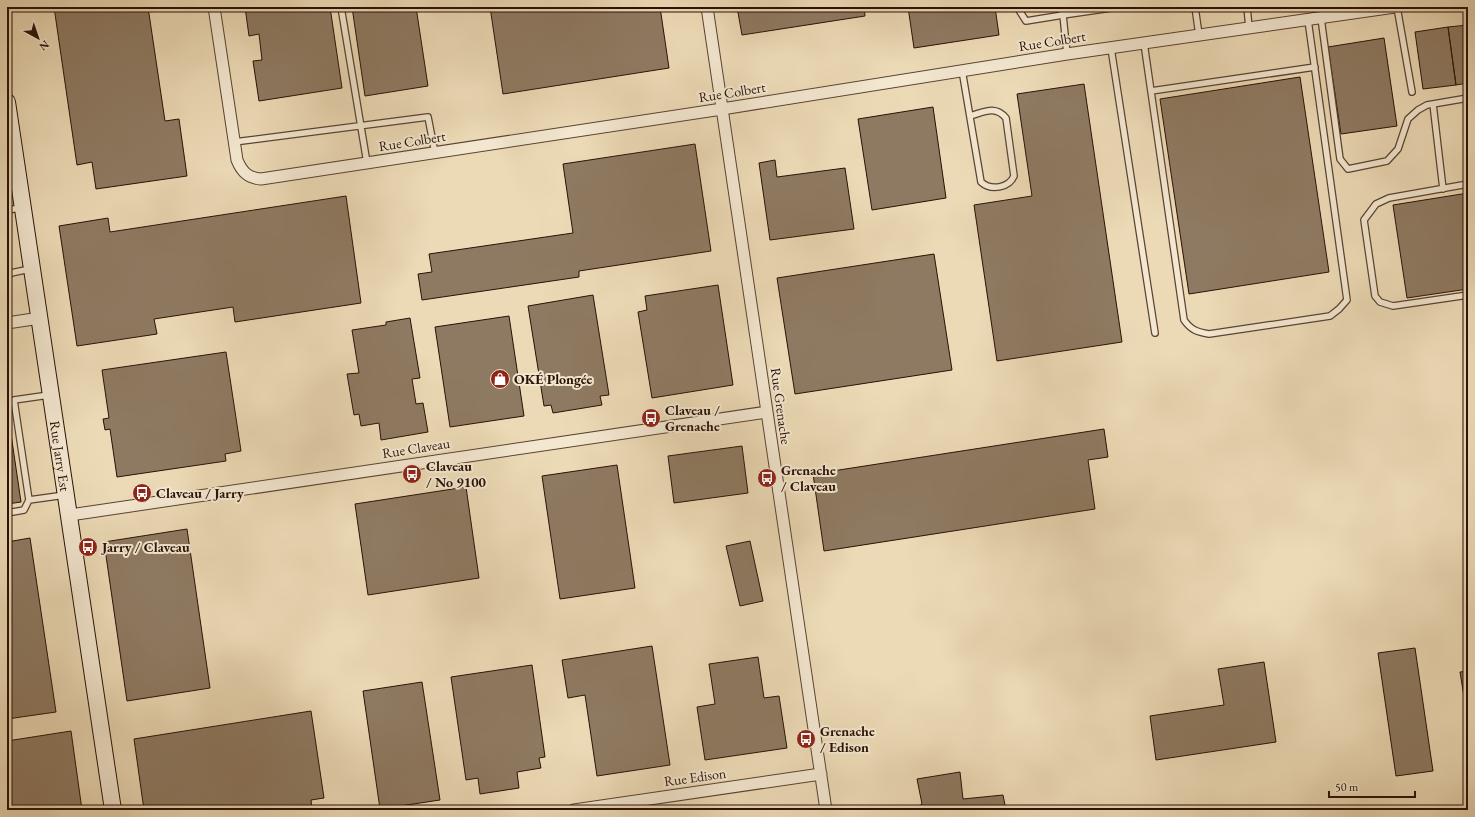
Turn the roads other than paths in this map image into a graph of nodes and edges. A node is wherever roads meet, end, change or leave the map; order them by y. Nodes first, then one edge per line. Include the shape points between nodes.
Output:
1 (214, 7) edge
2 (341, 7) edge
3 (707, 7) edge
4 (1017, 7) edge
5 (1061, 7) edge
6 (1118, 7) edge
7 (1195, 7) edge
8 (1247, 7) edge
9 (1391, 7) edge
10 (1098, 8) edge
11 (1062, 15) junction
12 (1321, 18) junction
13 (1308, 20) junction
14 (1249, 28) junction
15 (1199, 35) junction
16 (1144, 43) junction
17 (1111, 48) junction
18 (1068, 54) junction
19 (1315, 67) junction
20 (962, 70) junction
21 (1151, 91) junction
22 (1412, 92) dead end
23 (1468, 98) edge
24 (7, 102) edge
25 (1434, 104) junction
26 (722, 109) junction
27 (970, 116) junction
28 (361, 125) junction
29 (234, 142) junction
30 (435, 153) junction
31 (367, 163) junction
32 (1468, 184) edge
33 (1443, 189) junction
34 (23, 207) junction
35 (7, 210) edge
36 (32, 269) junction
37 (7, 278) edge
38 (1468, 294) edge
39 (40, 318) junction
40 (7, 323) edge
41 (1155, 333) dead end
42 (52, 394) junction
43 (767, 412) junction
44 (67, 495) junction
45 (29, 500) junction
46 (7, 513) edge
47 (70, 515) junction
48 (821, 774) junction
49 (113, 810) edge
50 (574, 810) edge
51 (826, 810) edge

1 - 29 street, Rue Colbert
2 - 28 lane
3 - 26 street, Rue Grenache
4 - 11 lane via 1026,21
5 - 11 lane
6 - 10 lane
7 - 15 lane
8 - 14 lane
9 - 12 street, Rue Colbert
9 - 22 lane
10 - 11 lane
11 - 18 lane
12 - 13 street, Rue Colbert
12 - 25 lane via 1340,158 1348,169 1387,162 1398,149 1408,119 1418,110
13 - 14 street, Rue Colbert
13 - 19 lane
14 - 15 street, Rue Colbert
15 - 16 street, Rue Colbert
16 - 17 street, Rue Colbert
16 - 21 lane
17 - 18 street, Rue Colbert
17 - 41 lane
18 - 20 street, Rue Colbert
19 - 21 lane
19 - 21 lane via 1347,300 1330,316 1216,333 1196,332 1189,328 1184,320
20 - 26 street, Rue Colbert
20 - 27 lane
23 - 25 lane
24 - 34 street, Rue Jarry Est
25 - 33 lane
26 - 30 street, Rue Colbert
26 - 43 street, Rue Grenache
27 - 27 lane via 981,182 990,187 1006,185 1014,176 1006,118 995,110
28 - 29 lane
28 - 30 lane via 428,117
28 - 31 lane
29 - 31 street, Rue Colbert via 240,167 245,174 261,180
30 - 31 street, Rue Colbert
32 - 33 lane
33 - 38 lane via 1389,198 1376,204 1364,220 1375,296 1380,302 1393,306
34 - 35 lane
34 - 36 street, Rue Jarry Est
36 - 37 lane via 11,272
36 - 39 street, Rue Jarry Est
39 - 40 street
39 - 42 street, Rue Jarry Est
42 - 44 street, Rue Jarry Est
42 - 45 lane via 14,400
43 - 47 street, Rue Claveau
43 - 48 street, Rue Grenache
44 - 45 lane
44 - 47 street, Rue Jarry Est
45 - 46 lane via 24,510
47 - 49 street, Rue Jarry Est
48 - 50 street, Rue Edison
48 - 51 street, Rue Grenache

